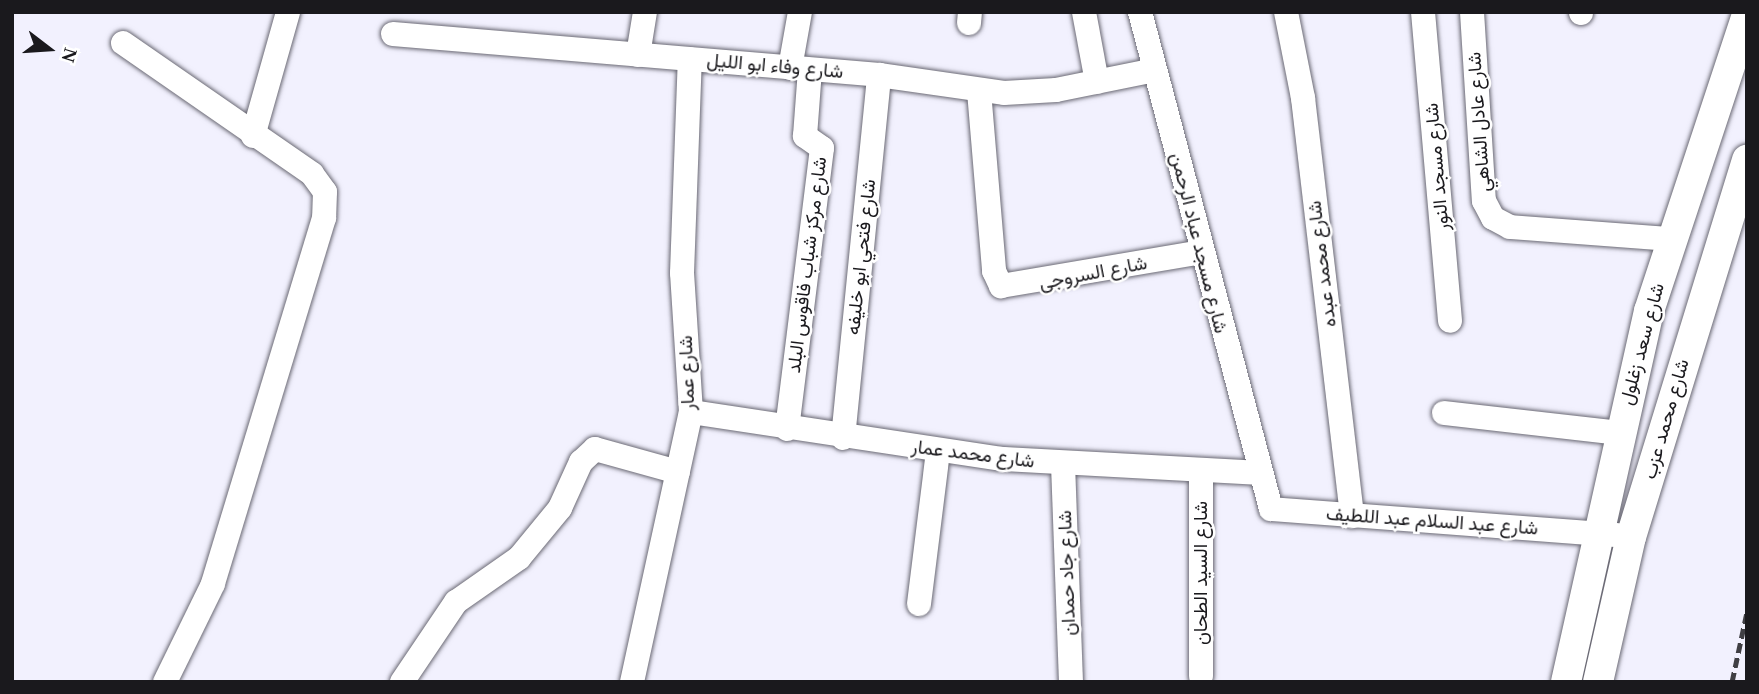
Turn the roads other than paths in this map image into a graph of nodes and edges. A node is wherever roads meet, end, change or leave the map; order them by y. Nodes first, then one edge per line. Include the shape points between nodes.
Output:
1 (288, 12) edge
2 (645, 12) edge
3 (800, 12) edge
4 (1084, 12) edge
5 (1140, 12) edge
6 (1286, 12) edge
7 (1423, 12) edge
8 (1472, 12) edge
9 (1747, 14) edge
10 (393, 34) dead end
11 (123, 43) dead end
12 (638, 55) junction
13 (690, 59) junction
14 (800, 69) junction
15 (1154, 70) junction
16 (879, 75) junction
17 (1097, 82) junction
18 (979, 90) junction
19 (253, 136) junction
20 (1747, 159) edge
21 (1670, 239) junction
22 (1201, 252) junction
23 (1450, 321) dead end
24 (691, 412) junction
25 (1444, 413) dead end
26 (787, 429) junction
27 (1619, 433) junction
28 (844, 438) junction
29 (938, 451) junction
30 (1063, 464) junction
31 (1201, 470) junction
32 (678, 472) junction
33 (1259, 473) junction
34 (1352, 516) junction
35 (1597, 532) junction
36 (1631, 537) junction
37 (919, 604) dead end
38 (1201, 676) dead end
39 (165, 682) edge
40 (402, 682) edge
41 (632, 682) edge
42 (1071, 682) edge
43 (1566, 682) edge
44 (1598, 682) edge

1 - 19 street
2 - 12 street
3 - 14 street
4 - 17 street
5 - 15 street, شارع مسجد عباد الرحمن
6 - 34 street, شارع محمد عبده via 1303,99
7 - 23 street, شارع مسجد النور
8 - 21 street, شارع عادل الشاهي via 1484,201 1493,218 1510,227
9 - 21 street, شارع سعد زغلول
10 - 12 street, شارع وفاء ابو الليل
11 - 19 street
12 - 13 street, شارع وفاء ابو الليل
13 - 14 street, شارع وفاء ابو الليل
13 - 24 street, شارع عمار via 682,273
14 - 16 street, شارع وفاء ابو الليل
14 - 26 street, شارع مركز شباب فاقوس البلد via 805,136 822,148
15 - 17 street, شارع وفاء ابو الليل
15 - 22 street, شارع مسجد عباد الرحمن
16 - 18 street, شارع وفاء ابو الليل
16 - 28 street, شارع فتحي ابو خليفه
17 - 18 street, شارع وفاء ابو الليل via 1030,92
18 - 22 street, شارع السروجى via 994,271 1009,289
19 - 39 street via 312,174 325,192 324,218 213,584
20 - 36 street, شارع محمد عزب
21 - 27 street, شارع سعد زغلول
22 - 33 street, شارع مسجد عباد الرحمن
24 - 26 street, شارع محمد عمار
24 - 32 street, شارع عمار
25 - 27 street
26 - 28 street, شارع محمد عمار
27 - 35 street, شارع سعد زغلول
28 - 29 street, شارع محمد عمار
29 - 30 street, شارع محمد عمار
29 - 37 street
30 - 31 street, شارع محمد عمار
30 - 42 street, شارع جاد حمدان
31 - 33 street, شارع محمد عمار
31 - 38 street, شارع السيد الطحان
32 - 40 street via 595,449 581,462 560,508 520,558 456,602
32 - 41 street, شارع عمار
33 - 34 street, شارع عبد السلام عبد اللطيف via 1274,510
34 - 35 street, شارع عبد السلام عبد اللطيف
35 - 36 street, شارع عبد السلام عبد اللطيف
35 - 43 street, شارع سعد زغلول
36 - 44 street, شارع محمد عزب

